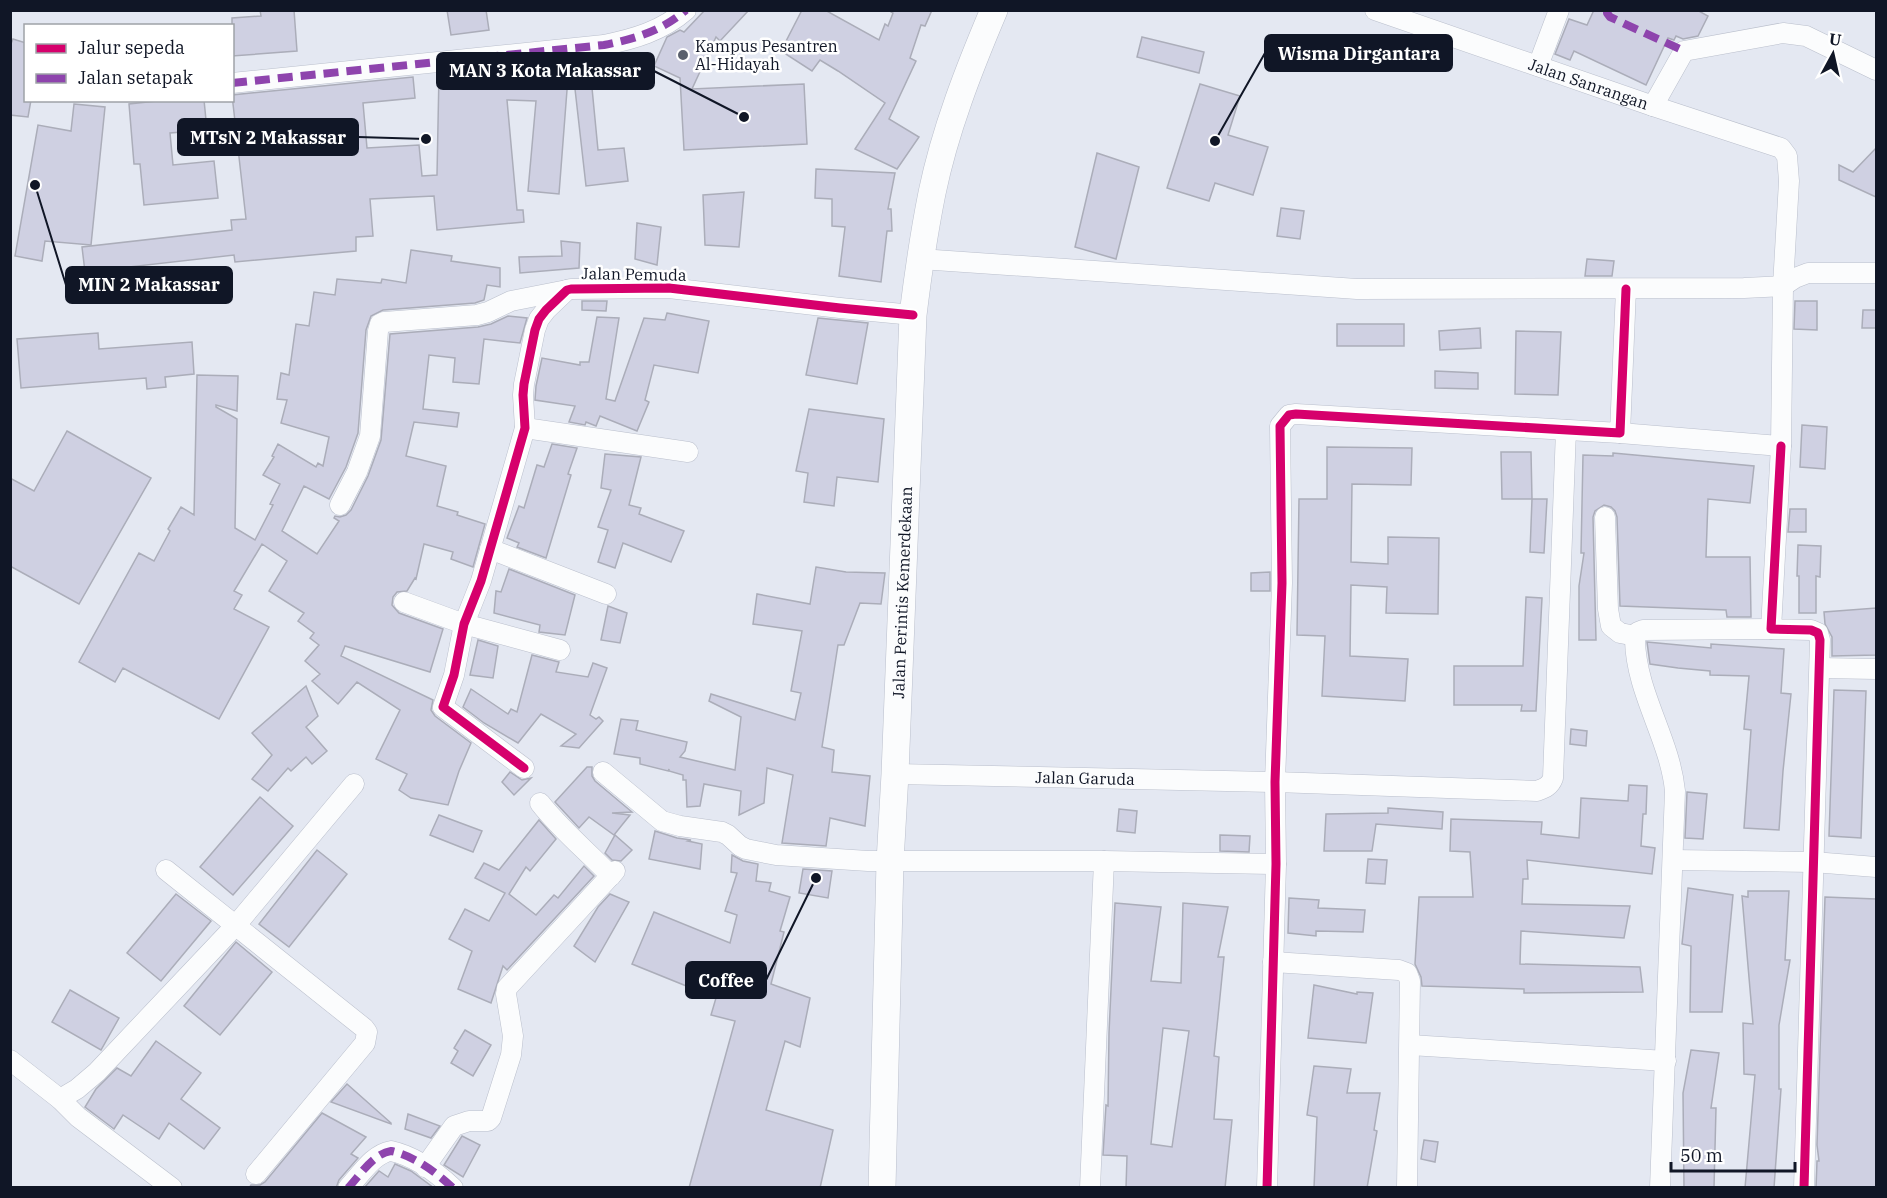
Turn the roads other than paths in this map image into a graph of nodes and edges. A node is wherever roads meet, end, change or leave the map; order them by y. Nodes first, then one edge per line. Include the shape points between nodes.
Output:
1 (686, 10) edge
2 (994, 10) edge
3 (1375, 10) edge
4 (1559, 10) edge
5 (1538, 66) junction
6 (1876, 70) edge
7 (234, 83) edge
8 (1653, 106) junction
9 (919, 263) junction
10 (1876, 273) edge
11 (1783, 286) junction
12 (567, 290) junction
13 (1626, 294) junction
14 (912, 315) junction
15 (525, 428) junction
16 (1566, 430) junction
17 (1620, 433) junction
18 (1781, 446) junction
19 (688, 452) dead end
20 (340, 505) dead end
21 (1605, 517) dead end
22 (490, 549) junction
23 (606, 594) dead end
24 (405, 602) dead end
25 (464, 624) junction
26 (1771, 629) junction
27 (1636, 636) junction
28 (560, 650) dead end
29 (1820, 668) junction
30 (1876, 669) edge
31 (524, 768) dead end
32 (603, 772) dead end
33 (895, 774) junction
34 (1275, 782) junction
35 (354, 784) dead end
36 (540, 803) dead end
37 (1673, 860) junction
38 (1104, 861) junction
39 (890, 862) junction
40 (1813, 862) junction
41 (1276, 864) junction
42 (1876, 867) edge
43 (166, 870) dead end
44 (236, 925) junction
45 (1273, 962) junction
46 (1410, 1045) junction
47 (10, 1060) edge
48 (1666, 1061) junction
49 (60, 1099) junction
50 (425, 1167) junction
51 (256, 1174) dead end
52 (172, 1188) edge
53 (348, 1188) edge
54 (453, 1188) edge
55 (882, 1188) edge
56 (1090, 1188) edge
57 (1267, 1188) edge
58 (1407, 1188) edge
59 (1660, 1188) edge
60 (1804, 1188) edge

1 - 7 street via 641,36 604,45
2 - 9 highway, Jalan Perintis Kemerdekaan via 949,134
3 - 5 street, Jalan Sanrangan
4 - 5 street
5 - 8 street, Jalan Sanrangan
6 - 8 street, Jalan Sanrangan via 1806,36 1783,33 1684,51
8 - 11 street via 1782,148 1787,156 1789,182
9 - 13 street via 1356,300
9 - 14 highway, Jalan Perintis Kemerdekaan
10 - 11 street via 1808,273
11 - 13 street
11 - 18 street
12 - 14 street, Jalan Pemuda via 669,288
12 - 15 street, Jalan Pemuda via 546,310 535,330 524,384
12 - 20 street via 511,301 477,315 380,324 370,436
13 - 17 street
14 - 33 highway, Jalan Perintis Kemerdekaan
15 - 19 street
15 - 22 street, Jalan Pemuda
16 - 17 street
16 - 34 street, Jalan Garuda via 1550,784 1537,791
16 - 34 street via 1296,414 1284,420 1279,438 1282,583
17 - 18 street
18 - 26 street
21 - 27 street via 1611,626 1620,633
22 - 23 street
22 - 25 street, Jalan Pemuda
24 - 25 street
25 - 28 street
25 - 31 street, Jalan Pemuda via 443,707
26 - 27 street via 1644,630
26 - 29 street via 1815,631 1820,640
27 - 37 street via 1644,693 1674,779
29 - 30 street
29 - 40 street
32 - 39 street via 662,821 722,832 746,849 776,855
33 - 34 street, Jalan Garuda
33 - 39 highway, Jalan Perintis Kemerdekaan
34 - 41 street
35 - 44 street
36 - 50 street via 557,825 613,873 507,987 513,1036 511,1055 491,1118 454,1125
37 - 40 street
37 - 48 street
38 - 39 street
38 - 41 street
38 - 56 street
39 - 55 highway, Jalan Perintis Kemerdekaan
40 - 42 street
40 - 60 street
41 - 45 street
43 - 44 street
44 - 49 street via 97,1072
44 - 51 street via 367,1034 365,1043
45 - 46 street via 1404,971 1410,981
45 - 57 street
46 - 48 street
46 - 58 street
47 - 49 street
48 - 59 street
49 - 52 street
50 - 53 street via 397,1152 386,1152 374,1159
50 - 54 street

